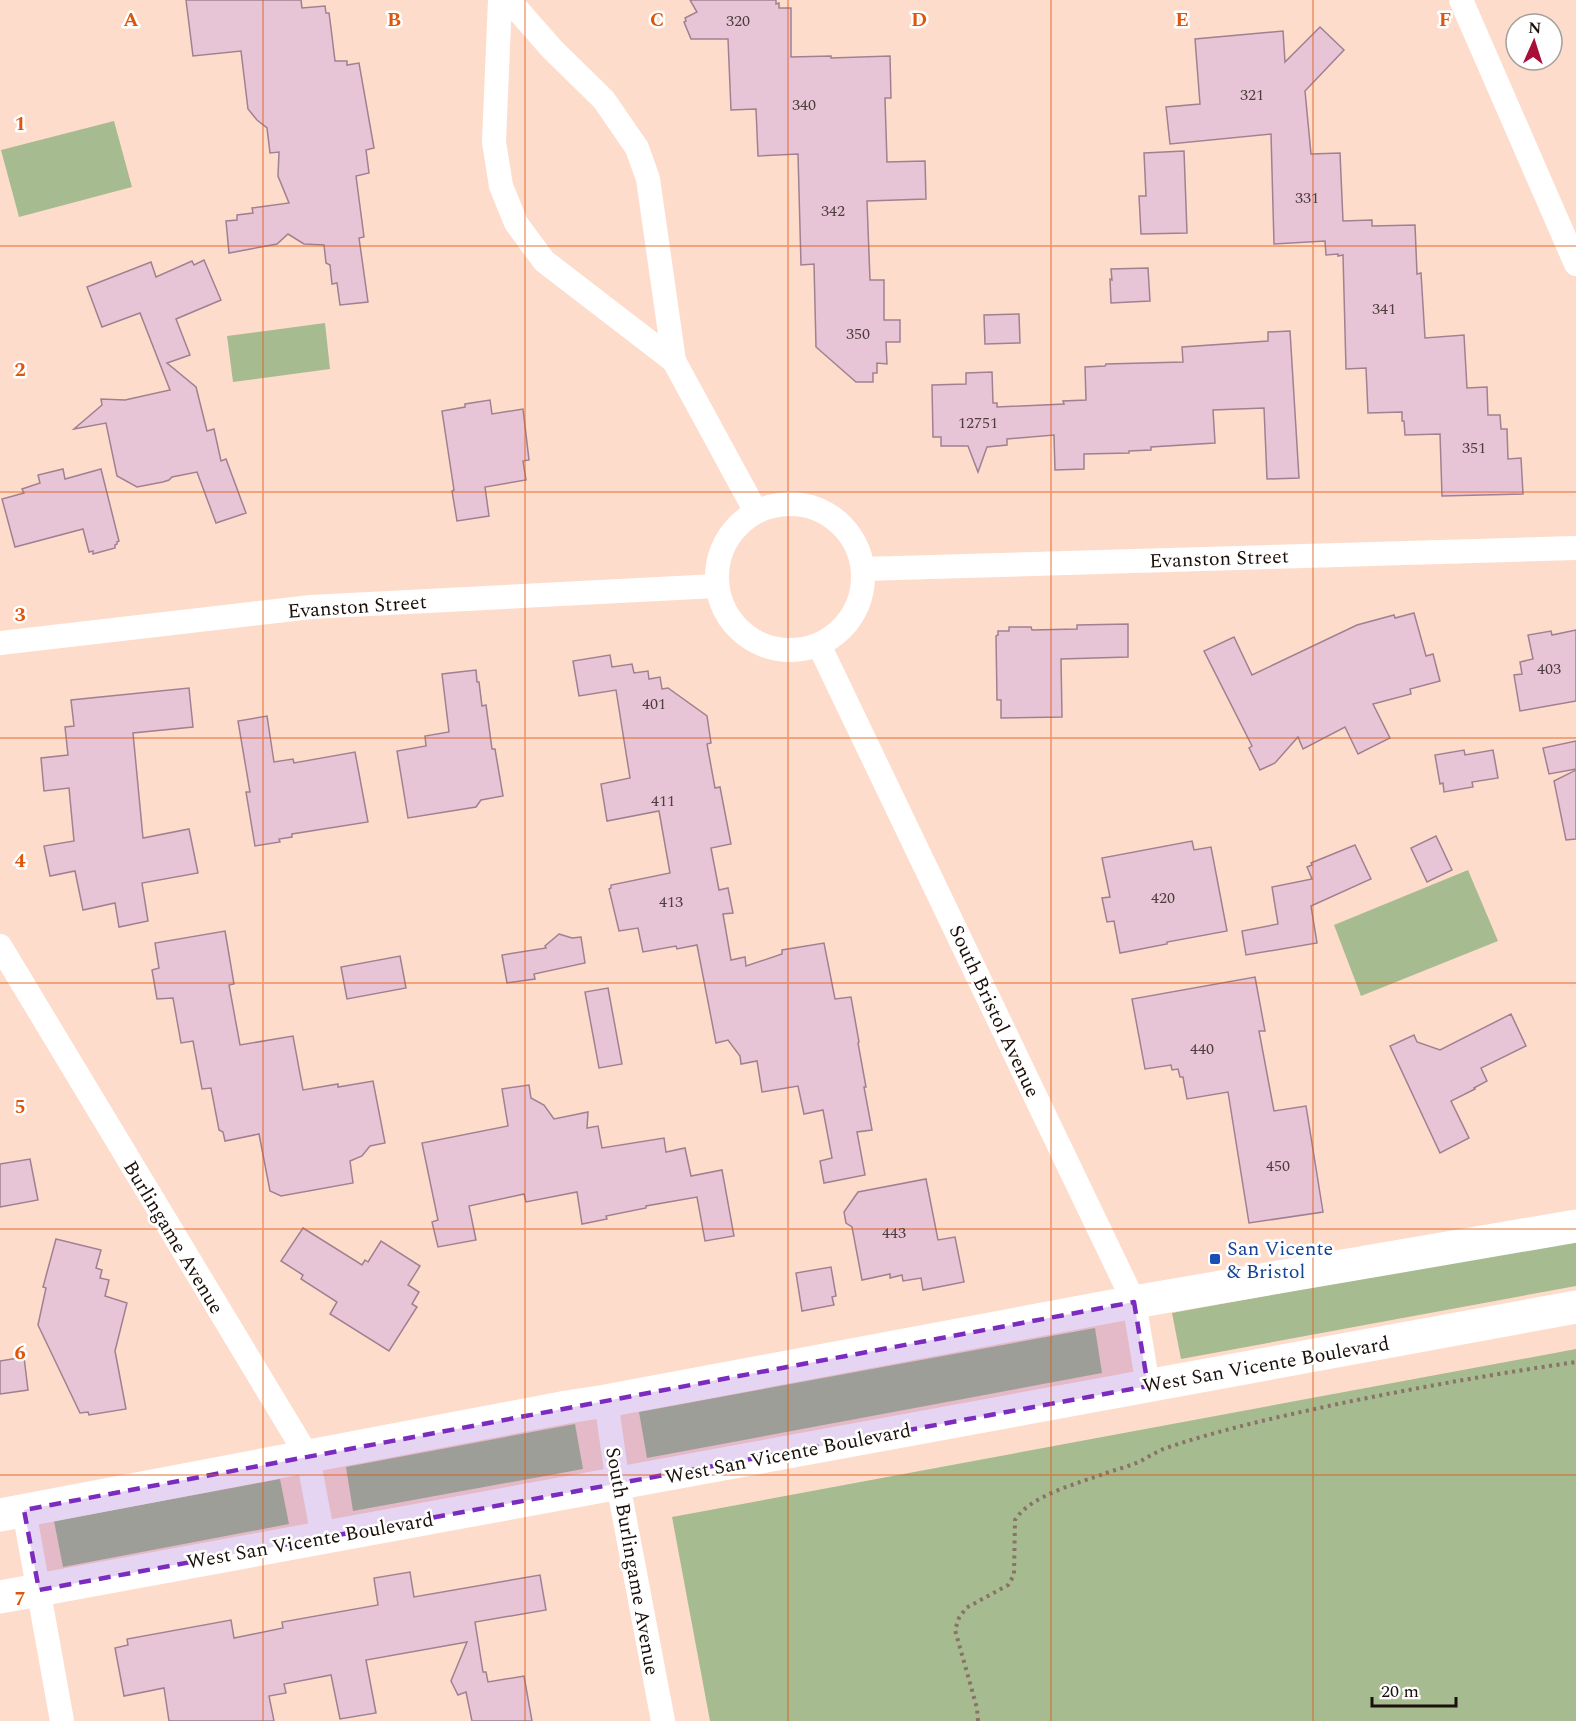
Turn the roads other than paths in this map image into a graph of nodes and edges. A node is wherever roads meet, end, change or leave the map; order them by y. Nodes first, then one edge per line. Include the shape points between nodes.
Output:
1 (500, 0) edge
2 (509, 0) edge
3 (1461, 0) edge
4 (1576, 264) edge
5 (674, 361) junction
6 (756, 512) junction
7 (1576, 548) edge
8 (863, 569) junction
9 (716, 586) junction
10 (0, 643) edge
11 (819, 645) junction
12 (0, 946) edge
13 (1576, 1226) edge
14 (1134, 1302) junction
15 (1576, 1307) edge
16 (1148, 1386) junction
17 (606, 1401) junction
18 (308, 1457) junction
19 (618, 1484) junction
20 (12, 1513) edge
21 (323, 1537) junction
22 (39, 1590) junction
23 (0, 1597) edge
24 (62, 1721) edge
25 (663, 1721) edge

1 - 5 street via 494,142 501,186 516,223 544,261
2 - 5 street via 604,100 637,148 648,179
3 - 4 street
5 - 6 street
6 - 8 street via 779,505 802,505 825,513 850,536
6 - 9 street via 724,542
7 - 8 street, Evanston Street
8 - 11 street via 862,592 854,614 839,632
9 - 10 street, Evanston Street via 310,607
9 - 11 street via 735,627 753,641 774,649 797,650
11 - 14 street, South Bristol Avenue
12 - 18 street, Burlingame Avenue
13 - 14 main road
14 - 16 street, South Bristol Avenue
14 - 17 main road
15 - 16 main road, West San Vicente Boulevard
16 - 19 main road, West San Vicente Boulevard
17 - 18 main road
17 - 19 street, South Burlingame Avenue
18 - 20 main road
18 - 21 street, Burlingame Avenue
19 - 21 main road, West San Vicente Boulevard
19 - 25 street, South Burlingame Avenue
20 - 22 street
21 - 22 main road, West San Vicente Boulevard
22 - 23 main road, West San Vicente Boulevard
22 - 24 street

